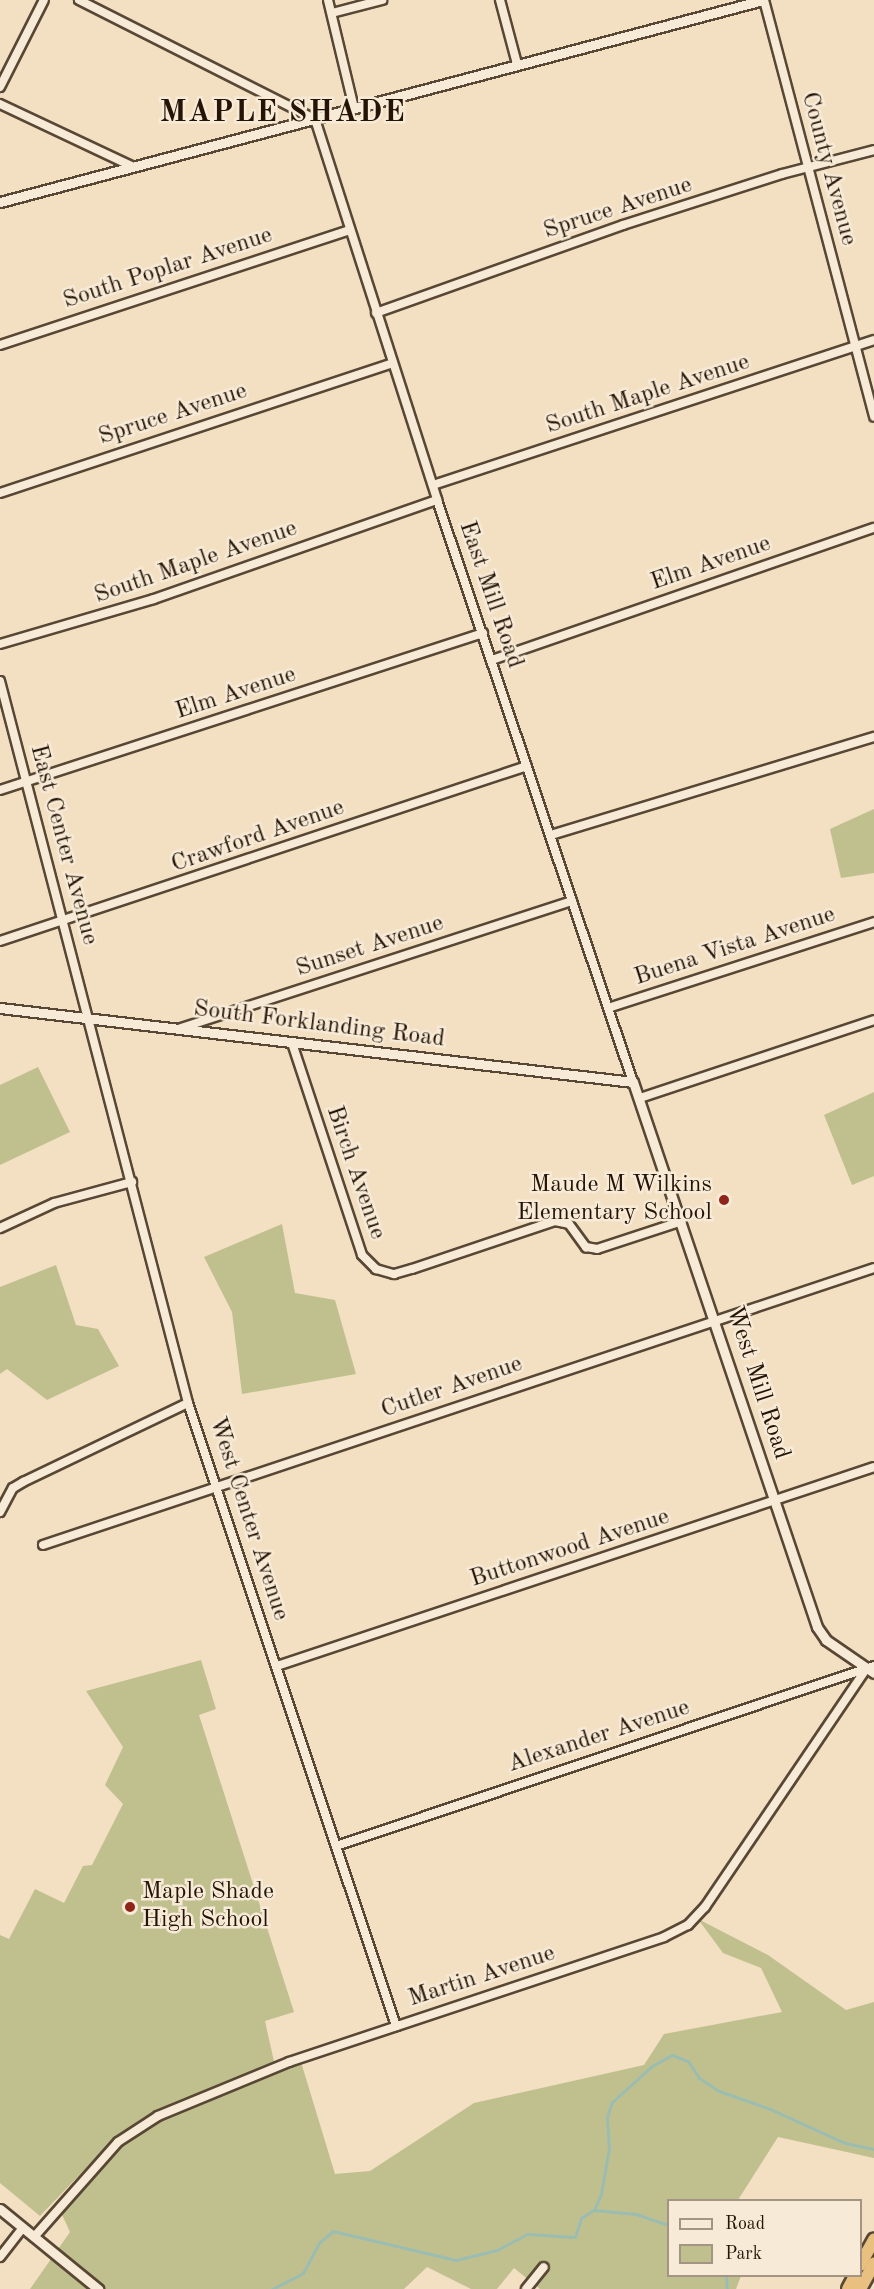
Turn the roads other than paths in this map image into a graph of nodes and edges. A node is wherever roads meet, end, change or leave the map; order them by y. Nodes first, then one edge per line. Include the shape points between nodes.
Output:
1 (44, 0) edge
2 (79, 0) edge
3 (328, 0) edge
4 (382, 0) edge
5 (500, 0) edge
6 (764, 0) edge
7 (332, 14) junction
8 (517, 64) junction
9 (0, 87) edge
10 (0, 104) edge
11 (354, 108) junction
12 (315, 119) junction
13 (874, 150) edge
14 (135, 167) junction
15 (808, 167) junction
16 (0, 202) edge
17 (349, 230) junction
18 (376, 313) junction
19 (874, 340) edge
20 (0, 345) edge
21 (855, 347) junction
22 (393, 363) junction
23 (874, 417) edge
24 (433, 485) junction
25 (0, 493) edge
26 (437, 500) junction
27 (874, 528) edge
28 (483, 633) junction
29 (0, 644) edge
30 (492, 660) junction
31 (0, 681) edge
32 (874, 737) edge
33 (527, 766) junction
34 (26, 783) junction
35 (0, 790) edge
36 (550, 835) junction
37 (572, 901) junction
38 (64, 922) junction
39 (874, 922) edge
40 (0, 941) edge
41 (0, 1008) edge
42 (608, 1008) junction
43 (89, 1018) junction
44 (874, 1020) edge
45 (180, 1029) junction
46 (292, 1043) junction
47 (633, 1082) junction
48 (640, 1098) junction
49 (132, 1182) junction
50 (682, 1221) junction
51 (0, 1228) edge
52 (874, 1268) edge
53 (715, 1320) junction
54 (188, 1403) junction
55 (874, 1467) edge
56 (216, 1487) junction
57 (775, 1500) junction
58 (1, 1509) edge
59 (43, 1545) dead end
60 (277, 1666) junction
61 (872, 1669) edge
62 (336, 1846) junction
63 (396, 2026) junction
64 (0, 2209) edge
65 (23, 2228) junction
66 (34, 2237) junction
67 (874, 2240) edge
68 (0, 2257) edge
69 (862, 2263) edge
70 (874, 2264) edge
71 (544, 2267) dead end
72 (98, 2289) edge
73 (526, 2289) edge
74 (860, 2289) edge

1 - 9 street
2 - 12 street
3 - 7 street
4 - 7 street
5 - 8 street
6 - 8 street
6 - 15 street, County Avenue
7 - 11 street
8 - 11 street
10 - 14 street
11 - 12 street
12 - 14 street
12 - 17 street, East Mill Road
13 - 15 street, Spruce Avenue
14 - 16 street
15 - 18 street, Spruce Avenue via 623,225
15 - 21 street, County Avenue
17 - 18 street, East Mill Road
17 - 20 street, South Poplar Avenue
18 - 22 street, East Mill Road
19 - 21 street, South Maple Avenue
21 - 23 street, County Avenue
21 - 24 street, South Maple Avenue
22 - 24 street, East Mill Road
22 - 25 street, Spruce Avenue
24 - 26 street, East Mill Road
26 - 28 street, East Mill Road
26 - 29 street, South Maple Avenue via 154,599
27 - 30 street, Elm Avenue
28 - 30 street, East Mill Road
28 - 34 street, Elm Avenue
30 - 33 street, East Mill Road
31 - 34 street, East Center Avenue
32 - 36 street
33 - 36 street, East Mill Road
33 - 38 street, Crawford Avenue
34 - 35 street, Elm Avenue
34 - 38 street, East Center Avenue
36 - 37 street, East Mill Road
37 - 42 street, East Mill Road
37 - 45 street, Sunset Avenue
38 - 40 street, Crawford Avenue
38 - 43 street, East Center Avenue
39 - 42 street, Buena Vista Avenue
41 - 43 street, South Forklanding Road
42 - 47 street, East Mill Road
43 - 45 street, South Forklanding Road
43 - 49 street, West Center Avenue
44 - 48 street
45 - 46 street, South Forklanding Road
46 - 47 street, South Forklanding Road
46 - 50 street, Birch Avenue via 362,1255 376,1269 393,1274 412,1269 555,1221 569,1224 586,1247 597,1250
47 - 48 street, West Mill Road
48 - 50 street, West Mill Road
49 - 51 street via 54,1203
49 - 54 street, West Center Avenue
50 - 53 street, West Mill Road
52 - 53 street, Cutler Avenue
53 - 56 street, Cutler Avenue
53 - 57 street, West Mill Road
54 - 56 street, West Center Avenue
54 - 58 street via 23,1482 13,1488
55 - 57 street, Buttonwood Avenue
56 - 59 street, Cutler Avenue
56 - 60 street, West Center Avenue
57 - 60 street, Buttonwood Avenue
57 - 61 street, West Mill Road via 819,1631
60 - 62 street, West Center Avenue
61 - 62 street, Alexander Avenue
61 - 63 street, Martin Avenue via 690,1923 664,1937
62 - 63 street, West Center Avenue
63 - 66 street, Martin Avenue via 290,2062 145,2122 118,2142
64 - 65 street
65 - 66 street
65 - 68 street
66 - 72 street
67 - 69 highway
70 - 74 highway
71 - 73 street

